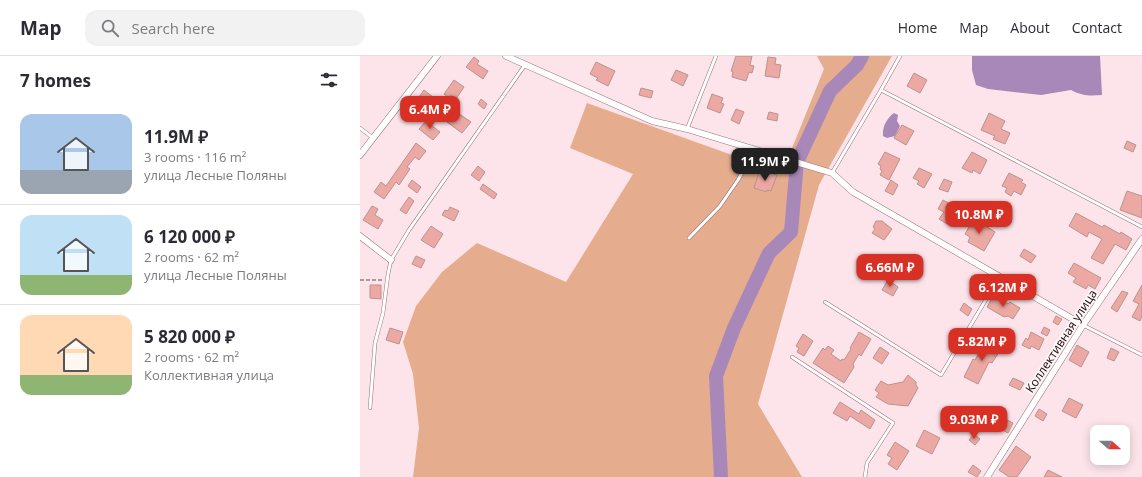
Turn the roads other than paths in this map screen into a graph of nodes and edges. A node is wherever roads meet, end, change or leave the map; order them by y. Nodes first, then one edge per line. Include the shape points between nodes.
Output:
1 (437, 56) edge
2 (506, 56) edge
3 (716, 56) edge
4 (900, 56) edge
5 (525, 65) junction
6 (881, 90) junction
7 (360, 128) edge
8 (687, 129) junction
9 (373, 138) junction
10 (755, 149) junction
11 (360, 155) edge
12 (832, 173) junction
13 (1142, 227) edge
14 (360, 236) edge
15 (689, 238) dead end
16 (1142, 239) edge
17 (391, 260) junction
18 (1000, 276) junction
19 (825, 302) dead end
20 (1083, 325) junction
21 (1142, 355) edge
22 (792, 357) dead end
23 (370, 408) dead end
24 (865, 477) edge
25 (987, 477) edge

1 - 9 street
2 - 5 street
3 - 8 lane
4 - 6 lane
5 - 8 street via 652,121
5 - 17 lane via 408,230
6 - 12 lane
6 - 13 lane
7 - 9 lane
8 - 10 street
9 - 11 street
10 - 12 street
10 - 15 lane via 720,206
12 - 18 street via 853,192
14 - 17 street
16 - 20 street, Коллективная улица
17 - 23 lane via 383,313 375,343
18 - 19 lane via 941,375
18 - 20 street
20 - 21 lane
20 - 25 street, Коллективная улица
22 - 24 lane via 893,423 867,463

